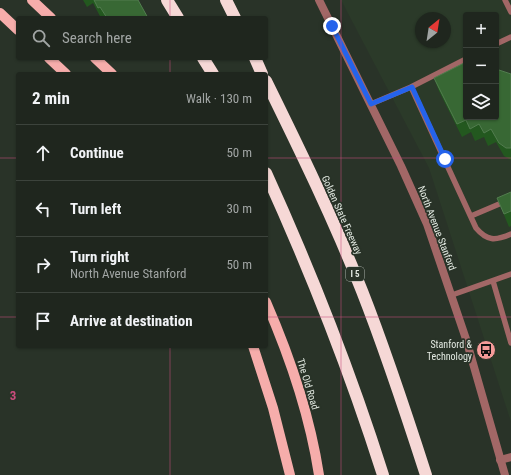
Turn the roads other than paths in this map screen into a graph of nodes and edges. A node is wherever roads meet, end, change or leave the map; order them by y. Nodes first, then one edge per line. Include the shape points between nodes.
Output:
1 (32, 0) edge
2 (167, 0) edge
3 (177, 0) edge
4 (226, 0) edge
5 (319, 0) edge
6 (505, 0) edge
7 (511, 12) edge
8 (0, 13) edge
9 (49, 16) edge
10 (177, 16) edge
11 (185, 16) edge
12 (234, 16) edge
13 (16, 28) edge
14 (511, 37) edge
15 (499, 43) edge
16 (51, 60) edge
17 (97, 60) edge
18 (204, 60) edge
19 (209, 60) edge
20 (256, 60) edge
21 (463, 61) edge
22 (64, 72) edge
23 (110, 72) edge
24 (213, 72) edge
25 (213, 72) edge
26 (261, 72) edge
27 (268, 85) edge
28 (412, 87) junction
29 (371, 104) junction
30 (268, 177) edge
31 (511, 199) edge
32 (471, 216) junction
33 (511, 234) edge
34 (511, 274) edge
35 (493, 281) junction
36 (452, 295) junction
37 (268, 307) edge
38 (511, 343) edge
39 (254, 348) edge
40 (511, 457) edge
41 (500, 460) junction
42 (290, 475) edge
43 (319, 475) edge
44 (383, 475) edge
45 (426, 475) edge
46 (505, 475) edge

1 - 9 main road
2 - 10 highway
3 - 11 highway
4 - 12 highway
5 - 29 street, North Avenue Stanford
6 - 7 lane
8 - 13 main road
14 - 15 lane
16 - 22 main road
17 - 23 main road
18 - 24 highway
19 - 25 highway
20 - 26 highway
21 - 28 lane
27 - 45 highway, Golden State Freeway / I 5 via 328,211 359,284 388,358
28 - 29 lane
28 - 32 lane
29 - 36 street, North Avenue Stanford via 427,224
30 - 44 highway via 324,306
31 - 32 lane
32 - 33 lane via 476,228 484,236 494,239
34 - 35 lane
35 - 36 lane
35 - 38 lane
36 - 41 street, North Avenue Stanford
37 - 43 main road, The Old Road via 301,400
39 - 42 main road via 273,408
40 - 41 street
41 - 46 street, North Avenue Stanford

